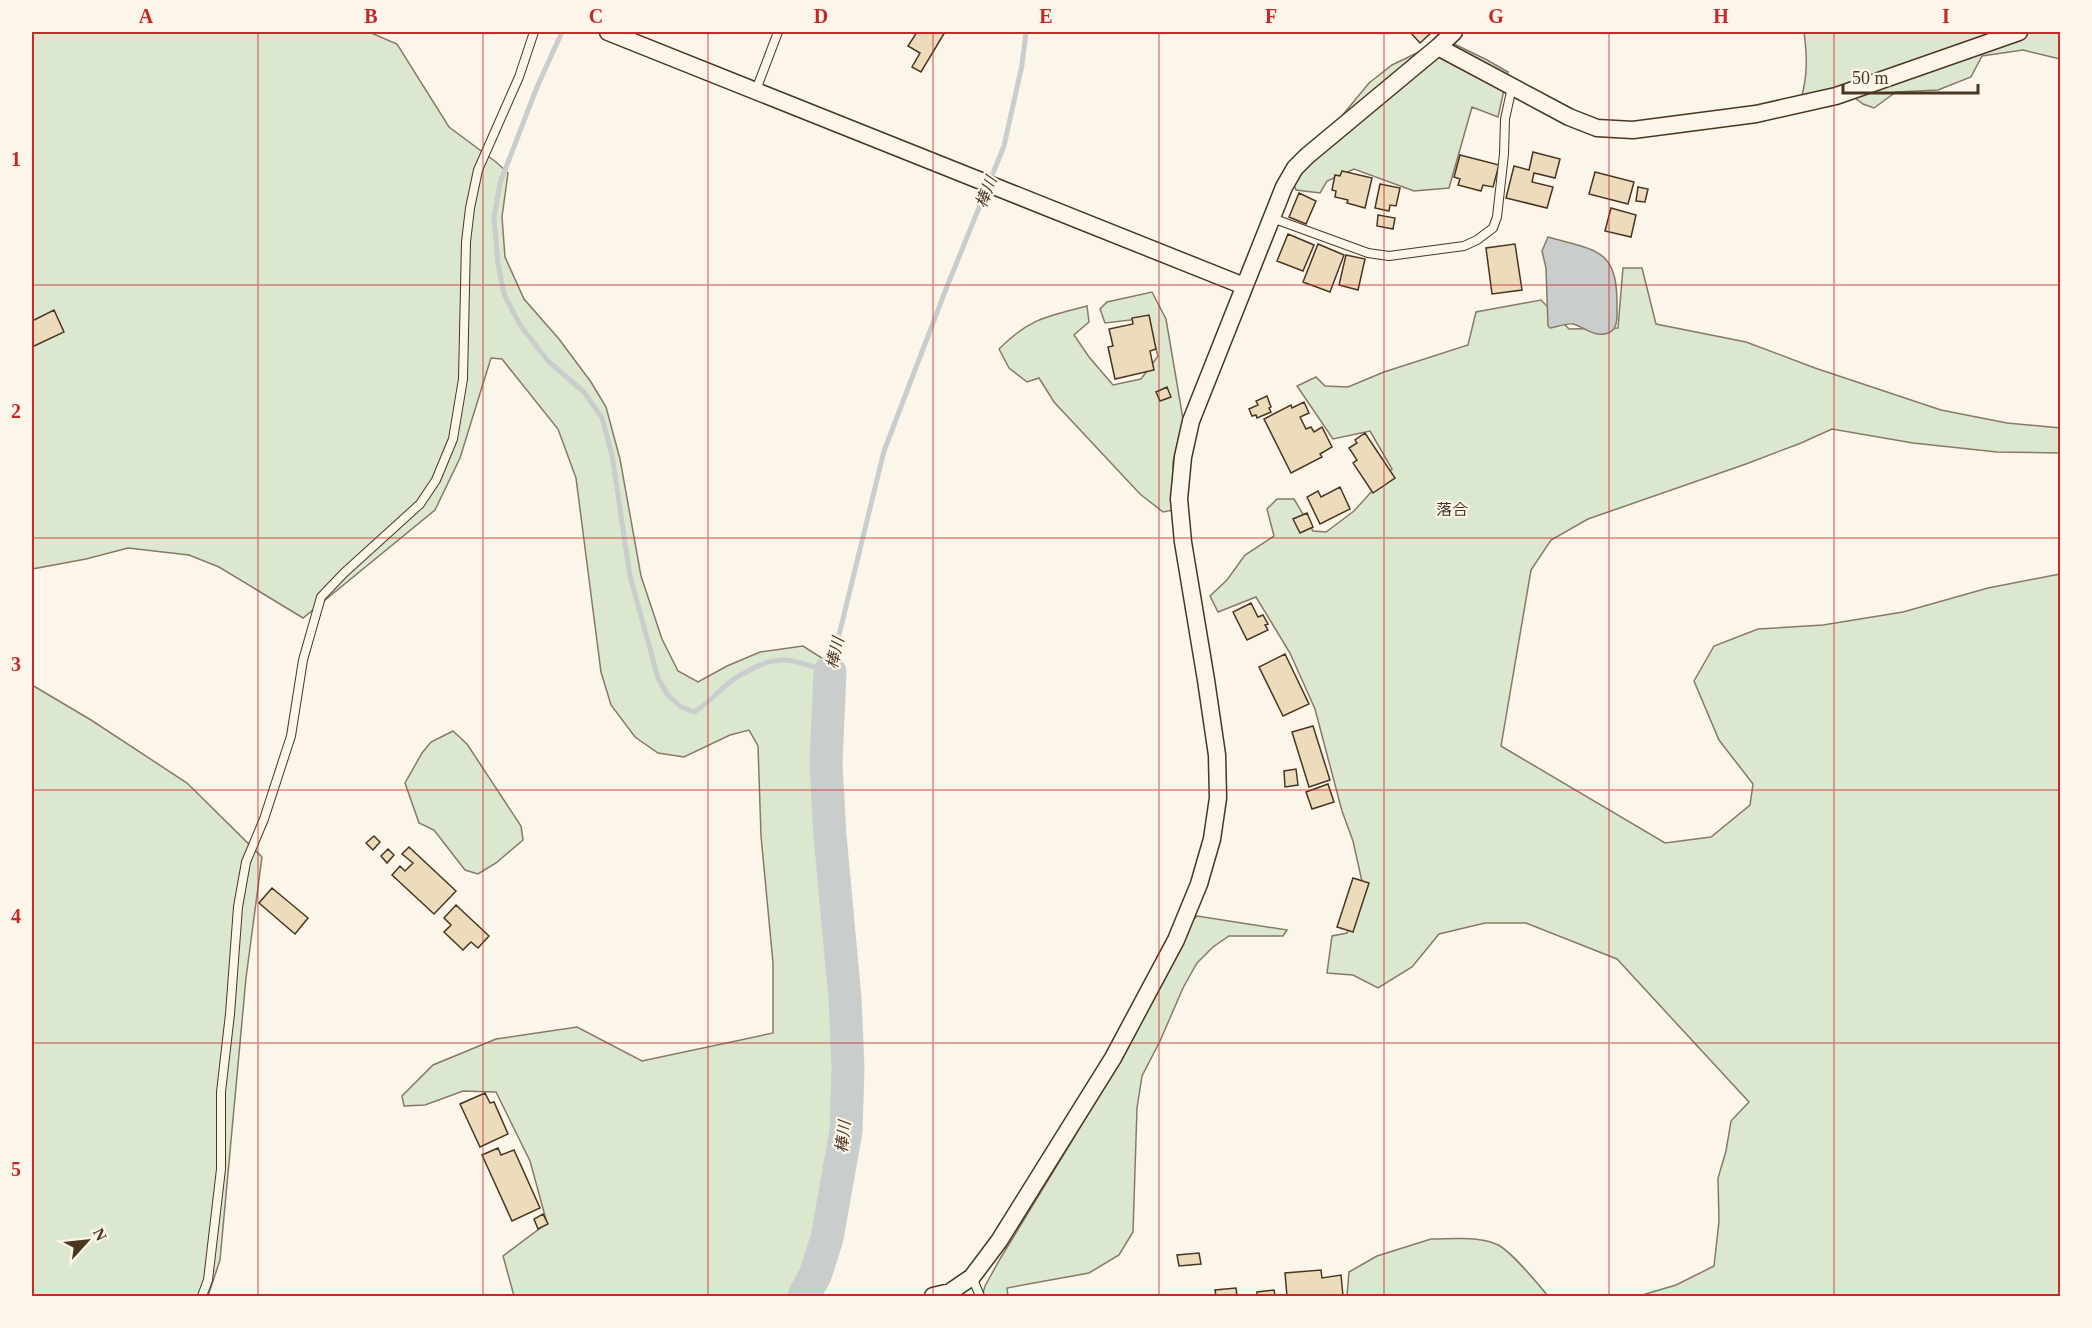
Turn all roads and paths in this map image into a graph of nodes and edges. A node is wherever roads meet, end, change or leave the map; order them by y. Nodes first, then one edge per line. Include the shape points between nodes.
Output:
1 (534, 32) edge
2 (608, 32) edge
3 (778, 32) edge
4 (1454, 32) edge
5 (2019, 32) edge
6 (1438, 47) junction
7 (1512, 87) junction
8 (756, 90) junction
9 (1272, 218) junction
10 (1244, 286) junction
11 (972, 1277) junction
12 (202, 1296) edge
13 (933, 1296) edge
14 (981, 1296) edge

1 - 12 lane via 519,77 478,170 470,208 465,242 463,379 453,439 436,480 420,504 321,597 303,660 291,736 246,862 238,907 221,1092 221,1169 208,1280
2 - 8 street
3 - 8 lane
4 - 6 street
5 - 7 street via 1836,96 1756,114 1633,130 1597,128
6 - 7 street
6 - 9 street via 1295,168
7 - 9 lane via 1505,119 1497,217 1493,228 1477,240 1464,246 1389,256 1368,253
8 - 10 street
9 - 10 street
10 - 11 street via 1191,422 1179,499 1182,542 1217,755 1218,798 1212,839 1176,940 1113,1058 999,1241
11 - 13 street via 950,1292
11 - 14 lane

